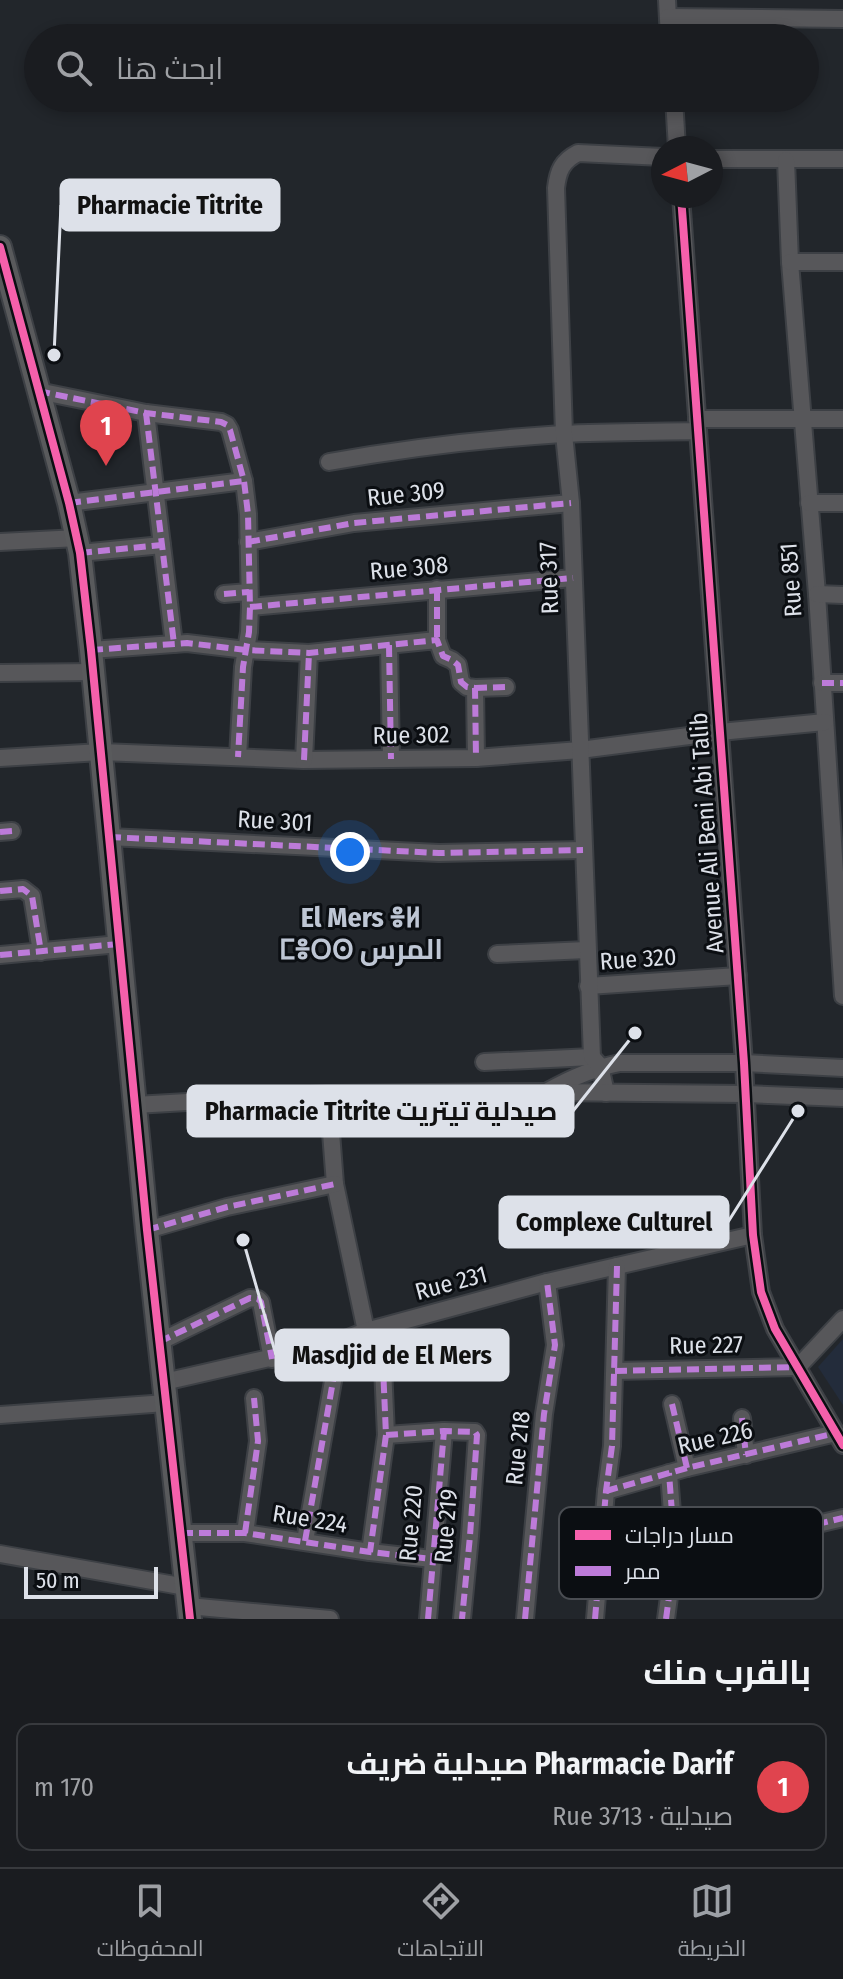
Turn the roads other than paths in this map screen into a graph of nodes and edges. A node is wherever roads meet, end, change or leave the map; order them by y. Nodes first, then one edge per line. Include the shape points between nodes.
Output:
1 (667, 9) edge
2 (843, 19) edge
3 (675, 112) edge
4 (676, 136) edge
5 (651, 156) edge
6 (723, 159) edge
7 (843, 159) edge
8 (786, 160) junction
9 (682, 208) edge
10 (0, 247) edge
11 (790, 262) junction
12 (843, 262) edge
13 (38, 391) junction
14 (146, 413) junction
15 (803, 418) junction
16 (843, 419) edge
17 (698, 425) junction
18 (564, 434) junction
19 (329, 462) dead end
20 (244, 481) junction
21 (156, 491) junction
22 (69, 503) junction
23 (571, 503) junction
24 (809, 503) junction
25 (843, 503) edge
26 (0, 542) edge
27 (248, 542) junction
28 (79, 545) junction
29 (162, 545) junction
30 (573, 578) junction
31 (437, 589) junction
32 (224, 594) dead end
33 (817, 594) junction
34 (843, 595) edge
35 (250, 599) junction
36 (437, 640) junction
37 (174, 644) junction
38 (389, 645) junction
39 (246, 650) junction
40 (309, 653) junction
41 (92, 661) junction
42 (0, 673) edge
43 (822, 683) junction
44 (843, 683) edge
45 (506, 687) dead end
46 (475, 688) junction
47 (825, 722) junction
48 (720, 732) junction
49 (580, 750) junction
50 (101, 752) junction
51 (238, 757) junction
52 (0, 758) edge
53 (476, 758) junction
54 (391, 759) junction
55 (304, 760) junction
56 (109, 837) junction
57 (583, 850) junction
58 (0, 891) edge
59 (119, 944) junction
60 (587, 950) junction
61 (41, 952) junction
62 (497, 954) dead end
63 (0, 955) edge
64 (842, 966) edge
65 (738, 976) junction
66 (588, 986) junction
67 (843, 996) edge
68 (484, 1062) dead end
69 (596, 1062) junction
70 (744, 1063) junction
71 (843, 1068) edge
72 (546, 1092) junction
73 (606, 1093) junction
74 (328, 1094) junction
75 (746, 1094) junction
76 (843, 1098) edge
77 (135, 1105) junction
78 (335, 1184) junction
79 (147, 1230) junction
80 (753, 1235) junction
81 (617, 1266) junction
82 (547, 1282) junction
83 (843, 1319) edge
84 (366, 1331) junction
85 (159, 1342) junction
86 (335, 1343) junction
87 (272, 1359) junction
88 (798, 1367) junction
89 (615, 1371) junction
90 (165, 1392) junction
91 (254, 1398) dead end
92 (672, 1404) dead end
93 (0, 1415) edge
94 (742, 1418) dead end
95 (444, 1431) junction
96 (386, 1435) junction
97 (840, 1439) edge
98 (746, 1455) junction
99 (687, 1468) junction
100 (669, 1473) junction
101 (606, 1491) junction
102 (605, 1507) edge
103 (672, 1507) edge
104 (843, 1518) edge
105 (823, 1522) edge
106 (181, 1533) junction
107 (245, 1533) junction
108 (305, 1541) junction
109 (370, 1552) junction
110 (0, 1554) edge
111 (432, 1559) junction
112 (597, 1599) edge
113 (669, 1599) edge
114 (188, 1604) edge
115 (330, 1619) edge
116 (428, 1619) edge
117 (462, 1619) edge
118 (525, 1619) edge
119 (595, 1619) edge
120 (666, 1619) edge

1 - 2 street
3 - 4 street
5 - 18 street, Rue 317 via 578,153 558,174
6 - 8 street
7 - 8 street
8 - 11 street, Rue 851
9 - 17 street, Avenue Ali Beni Abi Talib
10 - 13 street
11 - 12 street
11 - 15 street, Rue 851
13 - 14 street
13 - 22 street
14 - 20 street via 227,425
14 - 21 street
15 - 16 street
15 - 17 street
15 - 24 street, Rue 851
17 - 18 street
17 - 48 street, Avenue Ali Beni Abi Talib
18 - 19 street via 470,441
18 - 23 street, Rue 317
20 - 21 street
20 - 27 street
21 - 22 street
21 - 29 street
22 - 28 street
23 - 27 street, Rue 309 via 354,523
23 - 30 street, Rue 317
24 - 25 street
24 - 33 street, Rue 851
26 - 28 street
27 - 35 street
28 - 29 street
28 - 41 street
29 - 37 street
30 - 31 street, Rue 308
30 - 49 street, Rue 317
31 - 35 street, Rue 308
31 - 36 street
32 - 35 street, Rue 308
33 - 34 street
33 - 43 street, Rue 851
35 - 39 street
36 - 38 street
36 - 46 street via 443,656 458,665 461,682
37 - 39 street
37 - 41 street
38 - 40 street
38 - 54 street
39 - 40 street
39 - 51 street
40 - 55 street
41 - 42 street
41 - 50 street
43 - 44 street
43 - 47 street, Rue 851
45 - 46 street
46 - 53 street
47 - 48 street, Rue 302
47 - 64 street, Rue 851
48 - 49 street, Rue 302
48 - 65 street, Avenue Ali Beni Abi Talib
49 - 53 street, Rue 302
49 - 57 street, Rue 317
50 - 51 street, Rue 302
50 - 52 street, Rue 302
50 - 56 street
51 - 55 street, Rue 302
53 - 54 street, Rue 302
54 - 55 street, Rue 302
56 - 57 street, Rue 301 via 439,853
56 - 59 street
57 - 60 street, Rue 317
58 - 61 street via 23,889 32,896
59 - 61 street
59 - 77 street
60 - 62 street
60 - 66 street, Rue 317
61 - 63 street
64 - 67 street, Rue 851
65 - 66 street, Rue 320
65 - 70 street, Avenue Ali Beni Abi Talib
66 - 69 street, Rue 317
68 - 69 street
69 - 70 street
69 - 72 street
69 - 73 street, Rue 317
70 - 71 street
70 - 75 street, Avenue Ali Beni Abi Talib
72 - 73 street
72 - 74 street
73 - 75 street
74 - 77 street
74 - 78 street
75 - 76 street
75 - 80 street, Avenue Ali Beni Abi Talib
77 - 79 street
78 - 79 street
78 - 84 street
79 - 85 street
80 - 81 street, Rue 231
80 - 88 street, Avenue Ali Beni Abi Talib via 767,1311
81 - 82 street, Rue 231
81 - 89 street
82 - 84 street, Rue 231
82 - 118 street, Rue 218 via 555,1345
83 - 88 street
84 - 86 street, Rue 231
84 - 96 street via 383,1367
85 - 87 street via 254,1298 261,1302
85 - 90 street
86 - 87 street, Rue 231
86 - 108 street
87 - 90 street, Rue 231
88 - 89 street, Rue 227
88 - 97 street, Avenue Ali Beni Abi Talib
89 - 101 street
90 - 93 street, Rue 231
90 - 106 street
91 - 107 street via 258,1441
92 - 99 street
94 - 98 street
95 - 96 street
95 - 111 street, Rue 220
95 - 117 street, Rue 219 via 475,1432 478,1438
96 - 109 street
97 - 98 street, Rue 226
98 - 99 street, Rue 226
99 - 100 street, Rue 226
100 - 101 street, Rue 226
100 - 103 street
101 - 102 street
104 - 105 street
106 - 107 street, Rue 224
106 - 114 street
107 - 108 street, Rue 224
108 - 109 street, Rue 224
109 - 111 street, Rue 224
110 - 114 street
111 - 116 street, Rue 220
112 - 119 street
113 - 120 street
114 - 115 street

